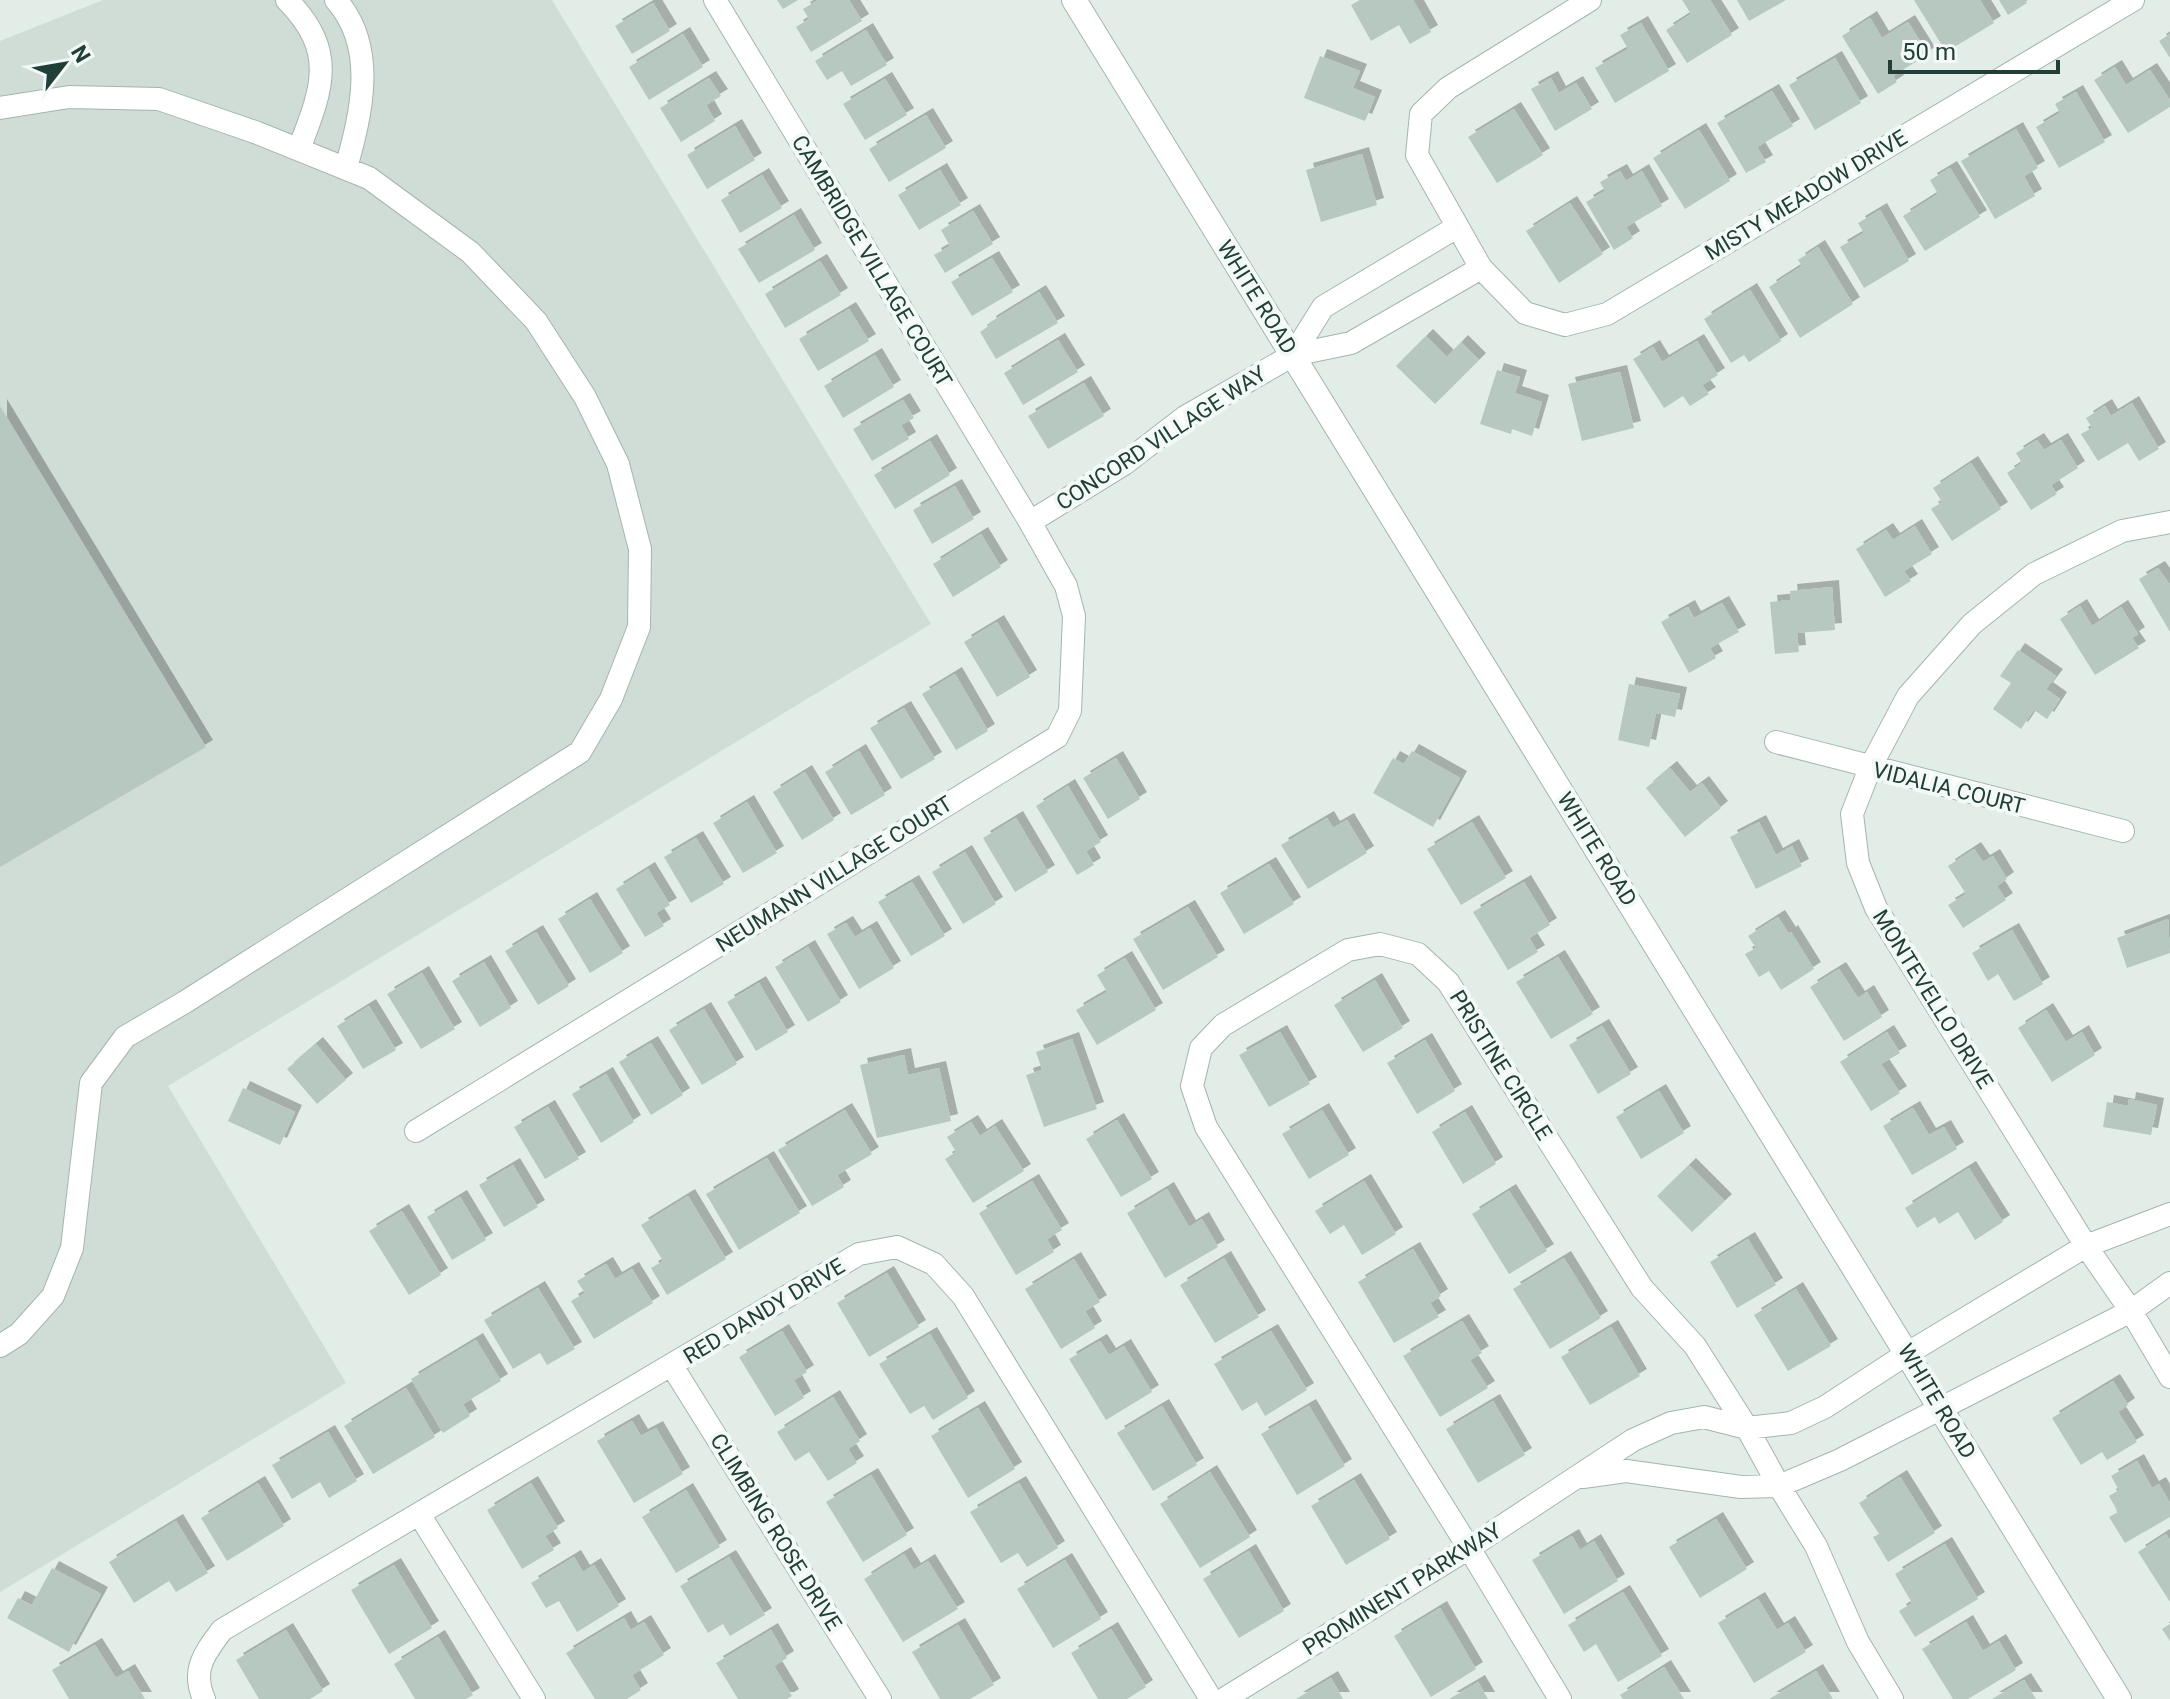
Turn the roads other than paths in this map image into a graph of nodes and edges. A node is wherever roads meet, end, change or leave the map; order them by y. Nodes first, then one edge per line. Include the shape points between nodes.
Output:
1 (287, 0) edge
2 (336, 0) edge
3 (715, 0) edge
4 (1074, 0) edge
5 (1590, 0) edge
6 (2133, 0) edge
7 (0, 108) edge
8 (299, 149) junction
9 (346, 168) junction
10 (1457, 227) junction
11 (1481, 268) junction
12 (1293, 355) junction
13 (1030, 522) junction
14 (2170, 522) edge
15 (1776, 742) dead end
16 (1870, 768) junction
17 (2123, 831) dead end
18 (416, 1131) dead end
19 (2170, 1214) edge
20 (2086, 1246) junction
21 (2170, 1283) edge
22 (2131, 1311) junction
23 (0, 1346) edge
24 (1908, 1353) junction
25 (672, 1366) junction
26 (2170, 1377) edge
27 (1940, 1407) junction
28 (1747, 1428) junction
29 (1579, 1478) junction
30 (1779, 1486) junction
31 (419, 1514) junction
32 (1469, 1548) junction
33 (204, 1699) edge
34 (534, 1699) edge
35 (880, 1699) edge
36 (1211, 1699) edge
37 (1224, 1699) edge
38 (1560, 1699) edge
39 (1892, 1699) edge
40 (2119, 1699) edge

1 - 8 street via 315,35 322,64 317,101
2 - 9 street via 359,43 364,80
3 - 13 street, CAMBRIDGE VILLAGE COURT
4 - 12 street, WHITE ROAD
5 - 10 street, MISTY MEADOW DRIVE via 1448,88 1421,114 1417,155
6 - 11 street, MISTY MEADOW DRIVE via 1607,314 1565,325 1525,313
7 - 8 street via 69,97 159,99
8 - 9 street
9 - 23 street via 369,178 470,252 536,321 585,397 618,464 640,549 639,627 611,699 580,752 125,1037 91,1083 72,1248 63,1272 53,1296 19,1334
10 - 11 street, MISTY MEADOW DRIVE
10 - 12 street via 1323,307
11 - 12 street via 1351,343
12 - 13 street, CONCORD VILLAGE WAY via 1185,417 1124,464
12 - 24 street, WHITE ROAD
13 - 18 street, NEUMANN VILLAGE COURT via 1066,586 1074,616 1070,711 1057,737
14 - 16 street, MONTEVELLO DRIVE via 2122,531 2034,574 1972,624 1908,696
15 - 16 street, VIDALIA COURT
16 - 17 street, VIDALIA COURT
16 - 20 street, MONTEVELLO DRIVE via 1852,814 1858,863 1876,908
19 - 20 street, PROMINENT PARKWAY
20 - 22 street, MONTEVELLO DRIVE
20 - 24 street, PROMINENT PARKWAY
21 - 22 street, PROMINENT PARKWAY
22 - 26 street, MONTEVELLO DRIVE
22 - 27 street, PROMINENT PARKWAY
24 - 27 street, WHITE ROAD
24 - 28 street, PROMINENT PARKWAY via 1791,1423
25 - 31 street, RED DANDY DRIVE
25 - 35 street, CLIMBING ROSE DRIVE
25 - 36 street, RED DANDY DRIVE via 859,1254 897,1247 934,1264 963,1296
27 - 30 street, PROMINENT PARKWAY
27 - 40 street, WHITE ROAD
28 - 29 street, PROMINENT PARKWAY via 1704,1417 1671,1423 1633,1440
28 - 30 street
28 - 32 street, PRISTINE CIRCLE via 1695,1346 1642,1288 1448,982 1418,954 1380,944 1348,950 1223,1025 1201,1048 1192,1086 1206,1127
29 - 30 street, PROMINENT PARKWAY via 1626,1471 1741,1487
29 - 32 street, PROMINENT PARKWAY
30 - 39 street via 1816,1546 1858,1642
31 - 33 street, RED DANDY DRIVE via 222,1630 201,1659
31 - 34 street
32 - 37 street, PROMINENT PARKWAY
32 - 38 street, PRISTINE CIRCLE

